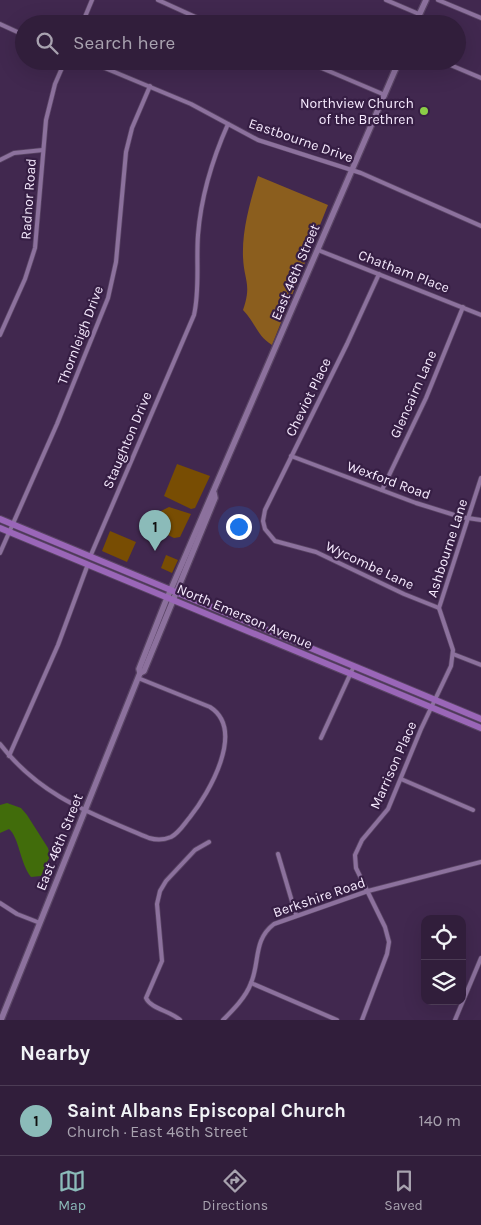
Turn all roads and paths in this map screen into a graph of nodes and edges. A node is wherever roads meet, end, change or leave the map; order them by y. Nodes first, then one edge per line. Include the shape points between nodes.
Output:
1 (92, 0) edge
2 (158, 0) edge
3 (386, 0) edge
4 (426, 0) edge
5 (438, 0) edge
6 (419, 14) joint
7 (86, 15) edge
8 (191, 15) edge
9 (481, 18) edge
10 (0, 24) edge
11 (15, 31) edge
12 (61, 70) edge
13 (110, 70) edge
14 (326, 70) edge
15 (395, 70) edge
16 (462, 70) edge
17 (481, 78) edge
18 (150, 86) junction
19 (385, 95) junction
20 (228, 124) junction
21 (43, 150) junction
22 (0, 160) edge
23 (352, 170) junction
24 (481, 226) edge
25 (318, 250) junction
26 (379, 274) junction
27 (463, 307) junction
28 (481, 315) edge
29 (0, 335) edge
30 (291, 456) junction
31 (481, 478) edge
32 (382, 490) junction
33 (469, 518) junction
34 (0, 519) edge
35 (481, 520) edge
36 (12, 524) junction
37 (0, 528) edge
38 (9, 531) junction
39 (266, 531) joint
40 (0, 553) edge
41 (90, 556) junction
42 (88, 564) junction
43 (174, 591) junction
44 (171, 598) junction
45 (439, 608) junction
46 (453, 654) junction
47 (481, 665) edge
48 (354, 666) junction
49 (351, 673) junction
50 (139, 676) junction
51 (435, 700) junction
52 (432, 707) junction
53 (481, 719) edge
54 (481, 728) edge
55 (321, 738) dead end
56 (0, 744) edge
57 (9, 756) junction
58 (401, 779) junction
59 (84, 810) junction
60 (473, 810) dead end
61 (209, 842) dead end
62 (278, 854) dead end
63 (481, 862) edge
64 (368, 891) junction
65 (0, 903) edge
66 (296, 915) junction
67 (40, 924) junction
68 (481, 958) edge
69 (251, 983) junction
70 (1, 1020) edge
71 (180, 1020) edge
72 (223, 1020) edge
73 (337, 1020) edge
74 (362, 1020) edge
75 (455, 1020) edge

1 - 7 street
2 - 8 street
3 - 6 street
4 - 6 main road
5 - 9 street
10 - 11 street
12 - 21 street, Radnor Road via 49,105
13 - 18 street, Eastbourne Drive
14 - 19 street
15 - 19 main road, East 46th Street
16 - 17 street
18 - 20 street, Eastbourne Drive
18 - 36 street, Thornleigh Drive via 126,152 116,262 108,298
19 - 23 main road, East 46th Street
20 - 23 street, Eastbourne Drive via 265,143
20 - 41 street, Staughton Drive via 209,170 199,224 198,294 194,315
21 - 22 street via 14,153
21 - 29 street, Radnor Road via 35,248 29,270
23 - 24 street, Eastbourne Drive
23 - 25 main road, East 46th Street
25 - 26 street, Chatham Place
25 - 43 main road, East 46th Street
26 - 27 street, Chatham Place
26 - 30 street, Cheviot Place
27 - 28 street, Chatham Place
27 - 32 street, Glencairn Lane via 426,398
30 - 32 street, Wexford Road
30 - 39 street, Cheviot Place via 264,512
31 - 33 street, Ashbourne Lane
32 - 33 street, Wexford Road
33 - 35 street, Wexford Road
33 - 45 street, Ashbourne Lane
34 - 36 main road, North Emerson Avenue
36 - 38 street, Thornleigh Drive
36 - 41 main road, North Emerson Avenue
37 - 38 main road, North Emerson Avenue
38 - 40 street, Thornleigh Drive
38 - 42 main road, North Emerson Avenue
39 - 45 street, Wycombe Lane via 276,541 324,556
41 - 42 street, Staughton Drive
41 - 43 main road, North Emerson Avenue
42 - 44 main road, North Emerson Avenue
42 - 57 street, Staughton Drive via 58,645
43 - 44 main road, East 46th Street
43 - 48 main road, North Emerson Avenue
44 - 49 main road, North Emerson Avenue
44 - 50 main road, East 46th Street via 139,669
45 - 46 street, Ashbourne Lane
46 - 47 street
46 - 51 street, Marrison Place via 451,666
48 - 49 street
48 - 51 main road, North Emerson Avenue
49 - 52 main road, North Emerson Avenue
49 - 55 street
50 - 59 main road, East 46th Street
50 - 59 street via 218,713 226,734 216,774 196,809 176,834 166,839 148,838
51 - 52 street, Marrison Place
51 - 53 main road, North Emerson Avenue
52 - 54 main road, North Emerson Avenue
52 - 58 street, Marrison Place
56 - 57 street
57 - 59 street via 45,789
58 - 60 street
58 - 64 street, Marrison Place via 385,815 357,849 356,868
59 - 67 main road, East 46th Street
61 - 71 street via 195,850 167,879 158,898 162,961 146,998 150,1004
62 - 66 street
63 - 64 street, Berkshire Road
64 - 66 street, Berkshire Road
64 - 74 street, Marrison Place via 387,930 389,946
65 - 67 street
66 - 69 street, Berkshire Road via 274,924 264,933
67 - 70 main road, East 46th Street
68 - 75 street
69 - 72 street, Berkshire Road
69 - 73 street

